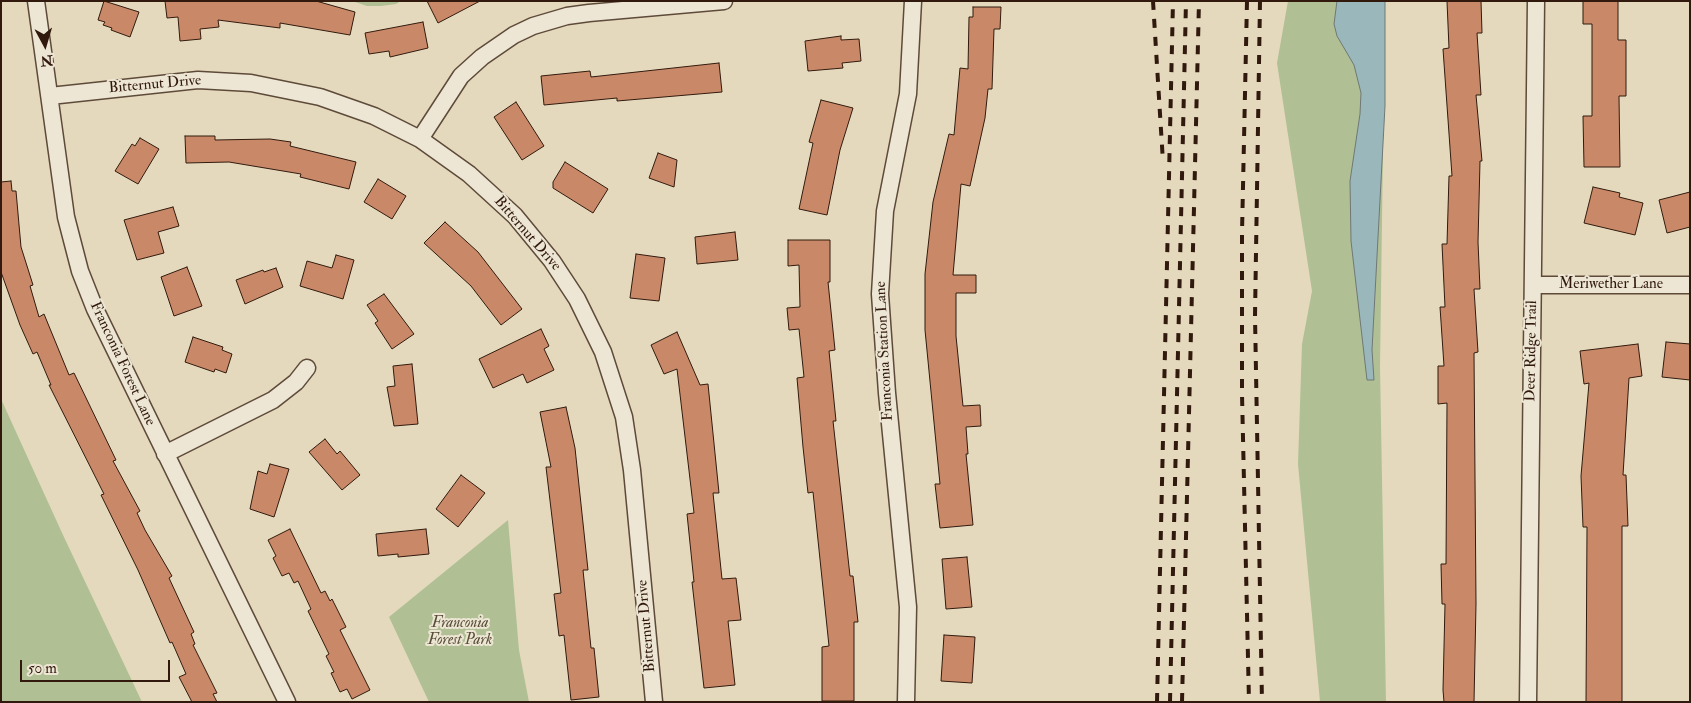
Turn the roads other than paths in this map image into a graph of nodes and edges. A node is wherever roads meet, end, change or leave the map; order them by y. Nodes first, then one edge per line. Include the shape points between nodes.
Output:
1 (36, 1) edge
2 (724, 1) edge
3 (913, 1) edge
4 (1536, 1) edge
5 (50, 96) junction
6 (420, 138) junction
7 (1533, 285) junction
8 (1690, 285) edge
9 (308, 368) dead end
10 (165, 454) junction
11 (287, 702) edge
12 (654, 702) edge
13 (906, 702) edge
14 (1528, 702) edge

1 - 5 street, Franconia Forest Lane
2 - 6 street via 589,13 533,26 482,57 461,76
3 - 13 street, Franconia Station Lane via 908,94 885,211 880,294 908,607
4 - 7 street, Deer Ridge Trail
5 - 6 street, Bitternut Drive via 177,81 251,83 299,91 342,104
5 - 10 street, Franconia Forest Lane via 66,217 80,271
6 - 12 street, Bitternut Drive via 480,183 529,232 566,280 603,352 624,417 632,470
7 - 8 street, Meriwether Lane
7 - 14 street, Deer Ridge Trail
9 - 10 street via 279,396
10 - 11 street, Franconia Forest Lane

